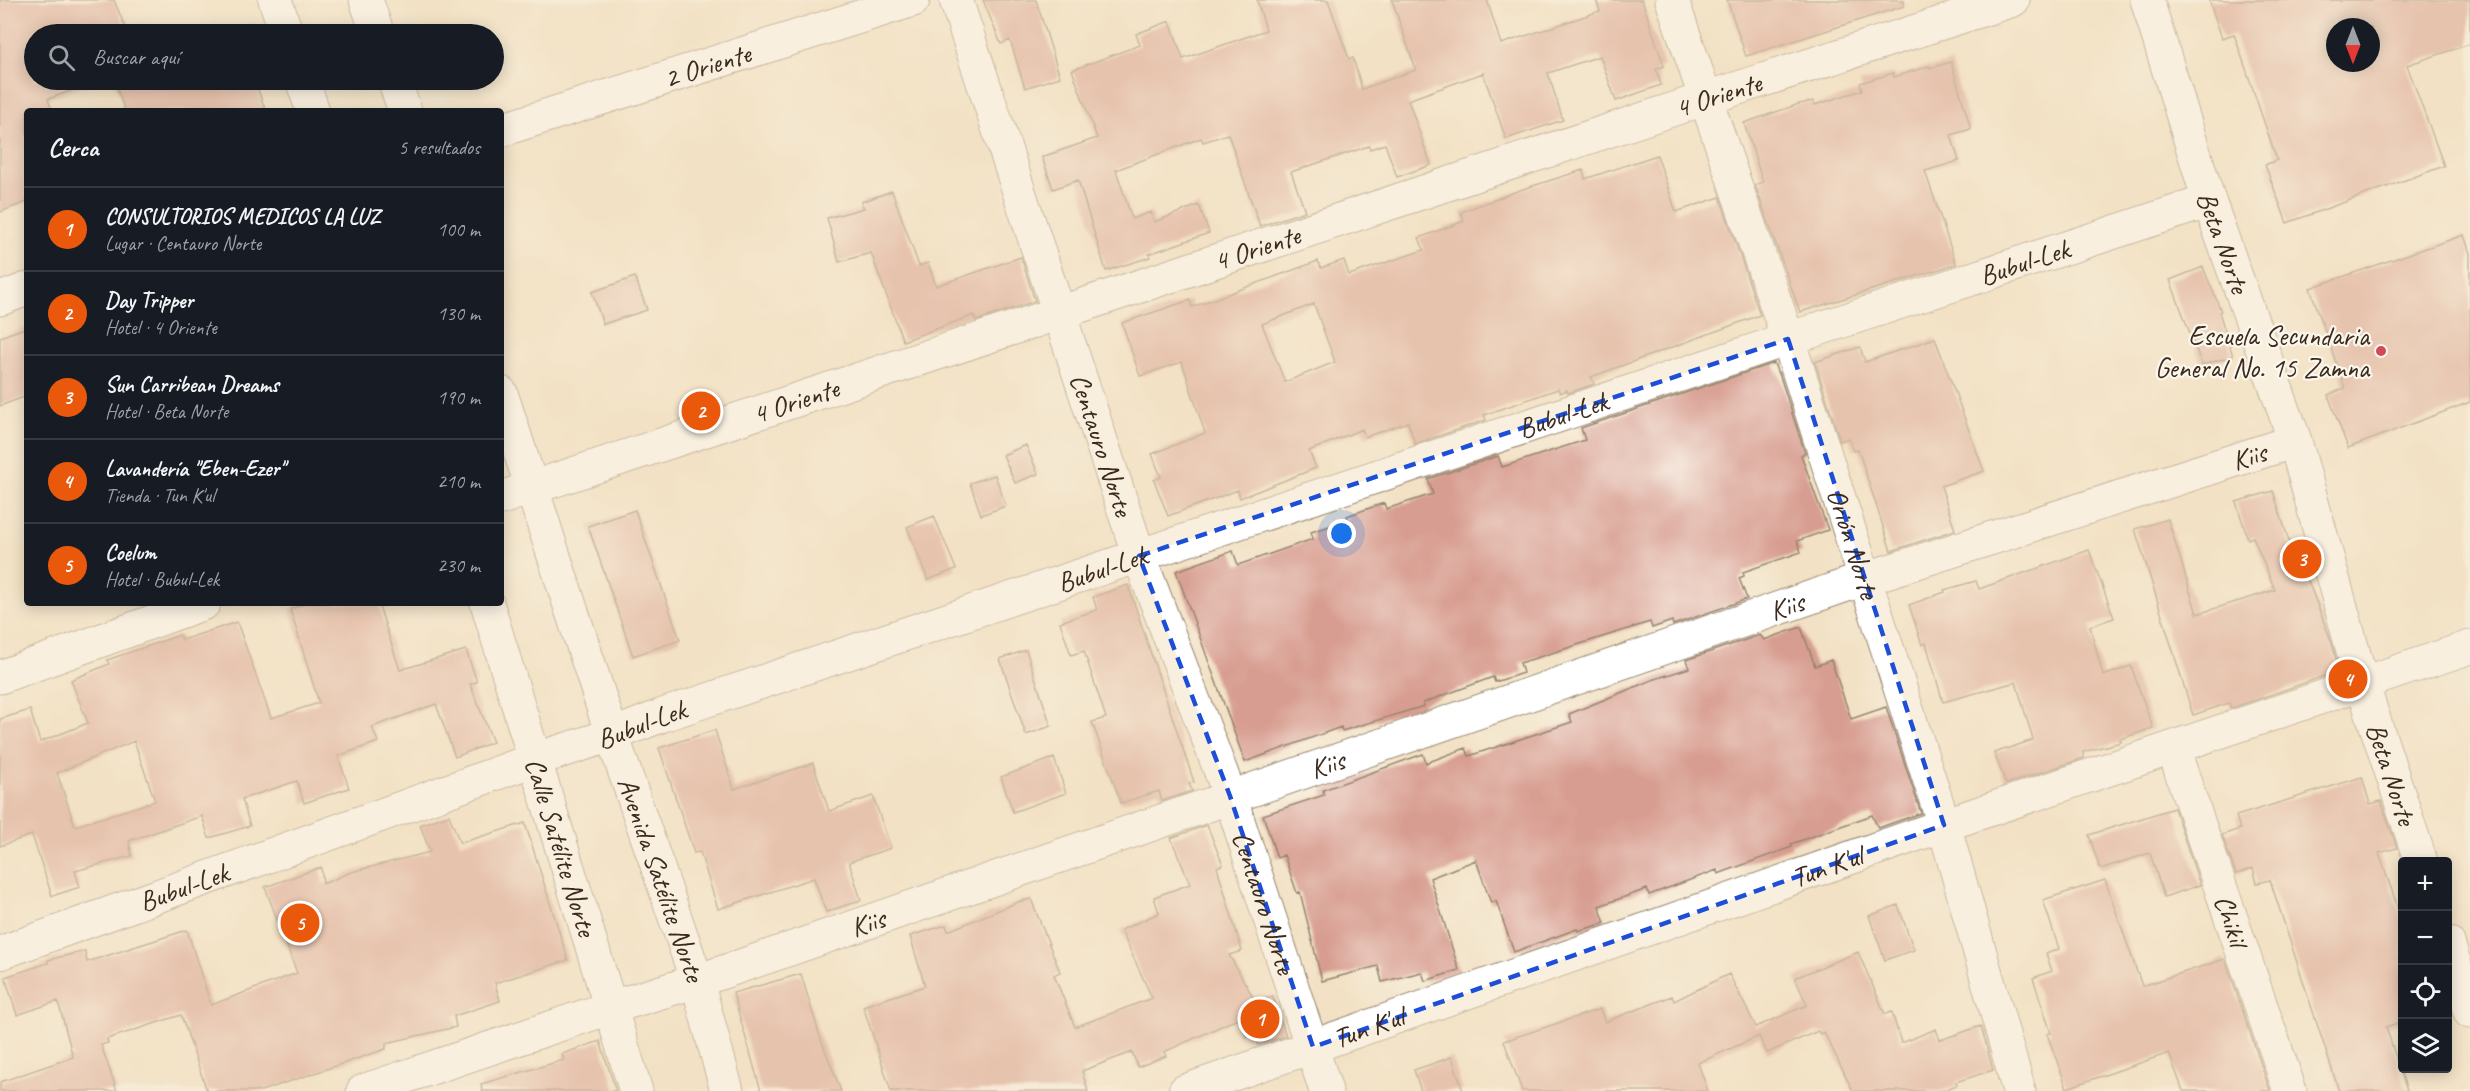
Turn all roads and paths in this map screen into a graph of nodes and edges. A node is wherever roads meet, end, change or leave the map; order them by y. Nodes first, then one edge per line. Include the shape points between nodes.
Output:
1 (275, 0) edge
2 (366, 0) edge
3 (913, 0) edge
4 (956, 0) edge
5 (1672, 0) edge
6 (2013, 0) edge
7 (2147, 0) edge
8 (283, 24) edge
9 (374, 24) edge
10 (306, 90) edge
11 (398, 90) edge
12 (1707, 98) junction
13 (312, 108) edge
14 (404, 108) edge
15 (504, 129) edge
16 (2210, 201) junction
17 (24, 290) edge
18 (0, 299) edge
19 (1059, 312) junction
20 (1788, 339) junction
21 (504, 402) edge
22 (2295, 441) junction
23 (533, 488) junction
24 (504, 497) edge
25 (1139, 556) junction
26 (1864, 579) junction
27 (196, 606) edge
28 (488, 606) edge
29 (2470, 647) edge
30 (0, 677) edge
31 (2362, 683) junction
32 (612, 735) junction
33 (2173, 748) junction
34 (536, 759) junction
35 (1230, 796) junction
36 (1944, 825) junction
37 (2420, 857) edge
38 (0, 953) edge
39 (2452, 956) edge
40 (697, 981) junction
41 (612, 1007) junction
42 (2470, 1012) edge
43 (1312, 1047) junction
44 (363, 1091) edge
45 (636, 1091) edge
46 (727, 1091) edge
47 (1185, 1091) edge
48 (1326, 1091) edge
49 (2018, 1091) edge
50 (2290, 1091) edge

1 - 8 street
2 - 9 street
3 - 15 street, 2 Oriente
4 - 19 street, Centauro Norte
5 - 12 street, Orión Norte
6 - 12 street, 4 Oriente
7 - 16 street, Beta Norte
10 - 13 street
11 - 14 street
12 - 19 street, 4 Oriente
12 - 20 street, Orión Norte
16 - 20 street, Bubul-Lek
16 - 22 street, Beta Norte
17 - 18 street
19 - 23 street, 4 Oriente
19 - 25 street, Centauro Norte
20 - 25 street, Bubul-Lek
20 - 26 street, Orión Norte
21 - 23 street, Avenida Satélite Norte
22 - 26 street, Kiis
22 - 31 street, Beta Norte
23 - 24 street, 4 Oriente
23 - 32 street, Avenida Satélite Norte
25 - 32 street, Bubul-Lek
25 - 35 street, Centauro Norte
26 - 35 street, Kiis
26 - 36 street, Orión Norte
27 - 30 street
28 - 34 street, Calle Satélite Norte
29 - 31 street, Tun K'ul
31 - 33 street, Tun K'ul
31 - 37 street, Beta Norte
32 - 34 street, Bubul-Lek
32 - 40 street, Avenida Satélite Norte
33 - 36 street, Tun K'ul
33 - 50 street, Chikil
34 - 38 street, Bubul-Lek
34 - 41 street, Calle Satélite Norte
35 - 40 street, Kiis
35 - 43 street, Centauro Norte
36 - 43 street, Tun K'ul
36 - 49 street, Orión Norte
39 - 42 street
40 - 41 street, Kiis
40 - 46 street, Avenida Satélite Norte
41 - 44 street, Kiis
41 - 45 street, Calle Satélite Norte
43 - 47 street, Tun K'ul
43 - 48 street, Centauro Norte

